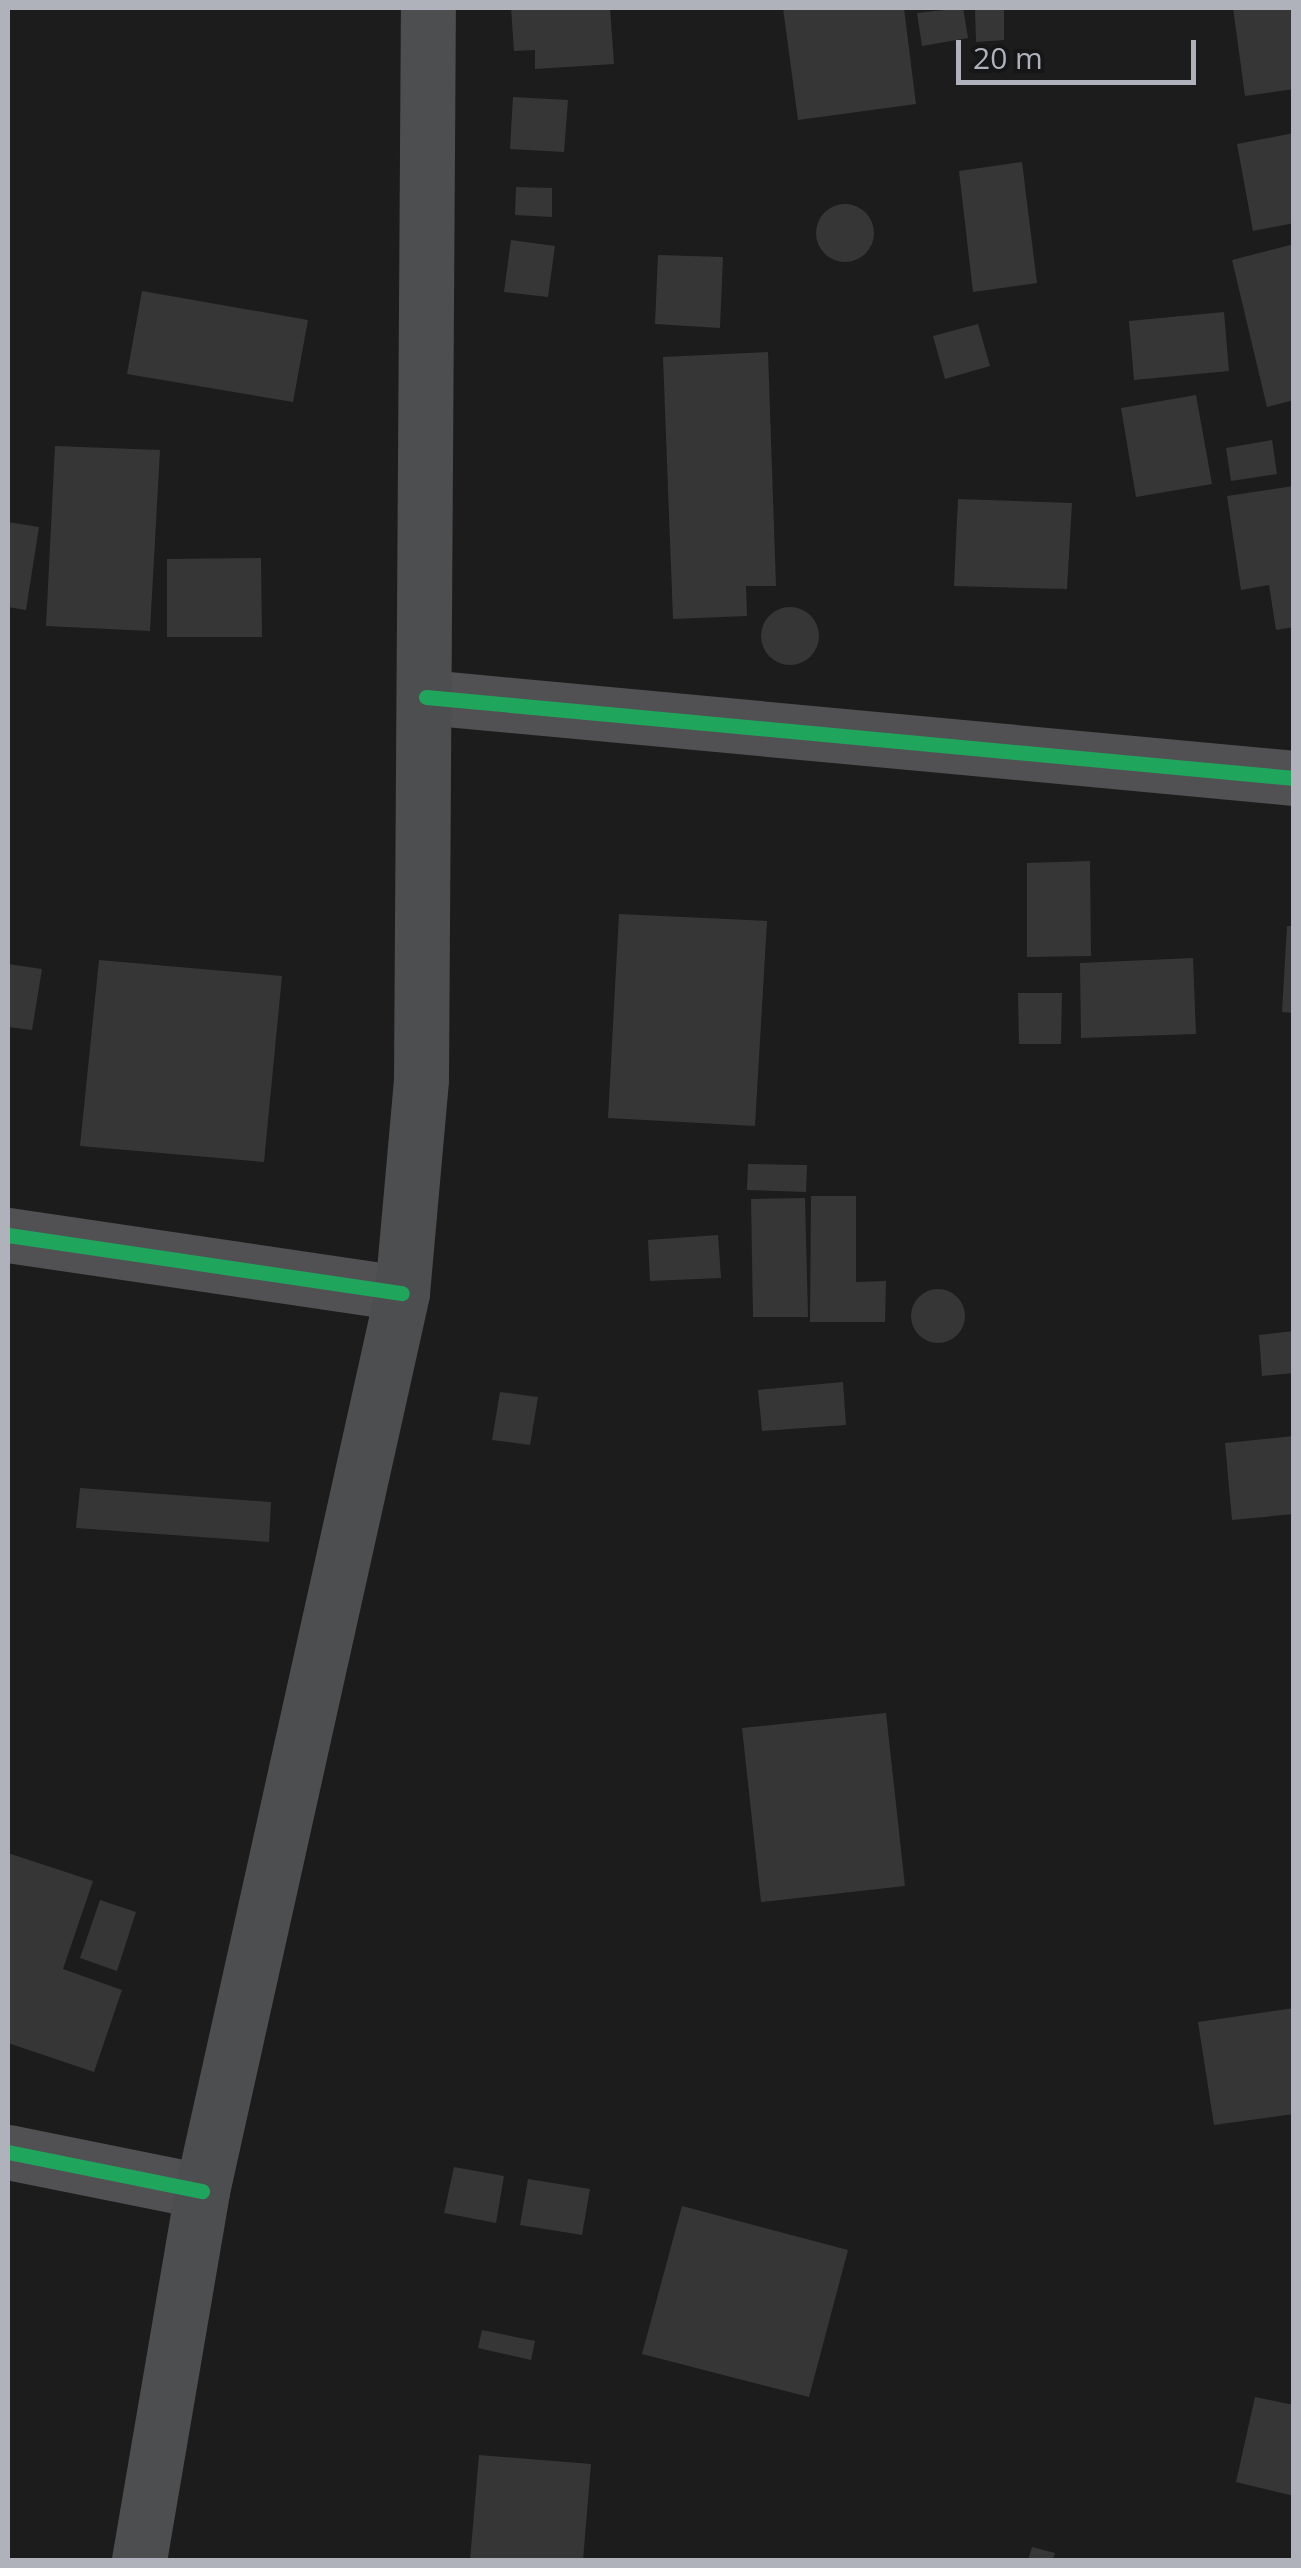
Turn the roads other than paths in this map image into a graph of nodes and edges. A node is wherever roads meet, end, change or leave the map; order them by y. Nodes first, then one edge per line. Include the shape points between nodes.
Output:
1 (428, 8) edge
2 (426, 697) junction
3 (1294, 778) edge
4 (8, 1235) edge
5 (402, 1293) junction
6 (8, 2152) edge
7 (202, 2191) junction
8 (139, 2560) edge

1 - 2 main road
2 - 3 street
2 - 5 main road via 421,1079
4 - 5 street
5 - 7 main road
6 - 7 street
7 - 8 main road

